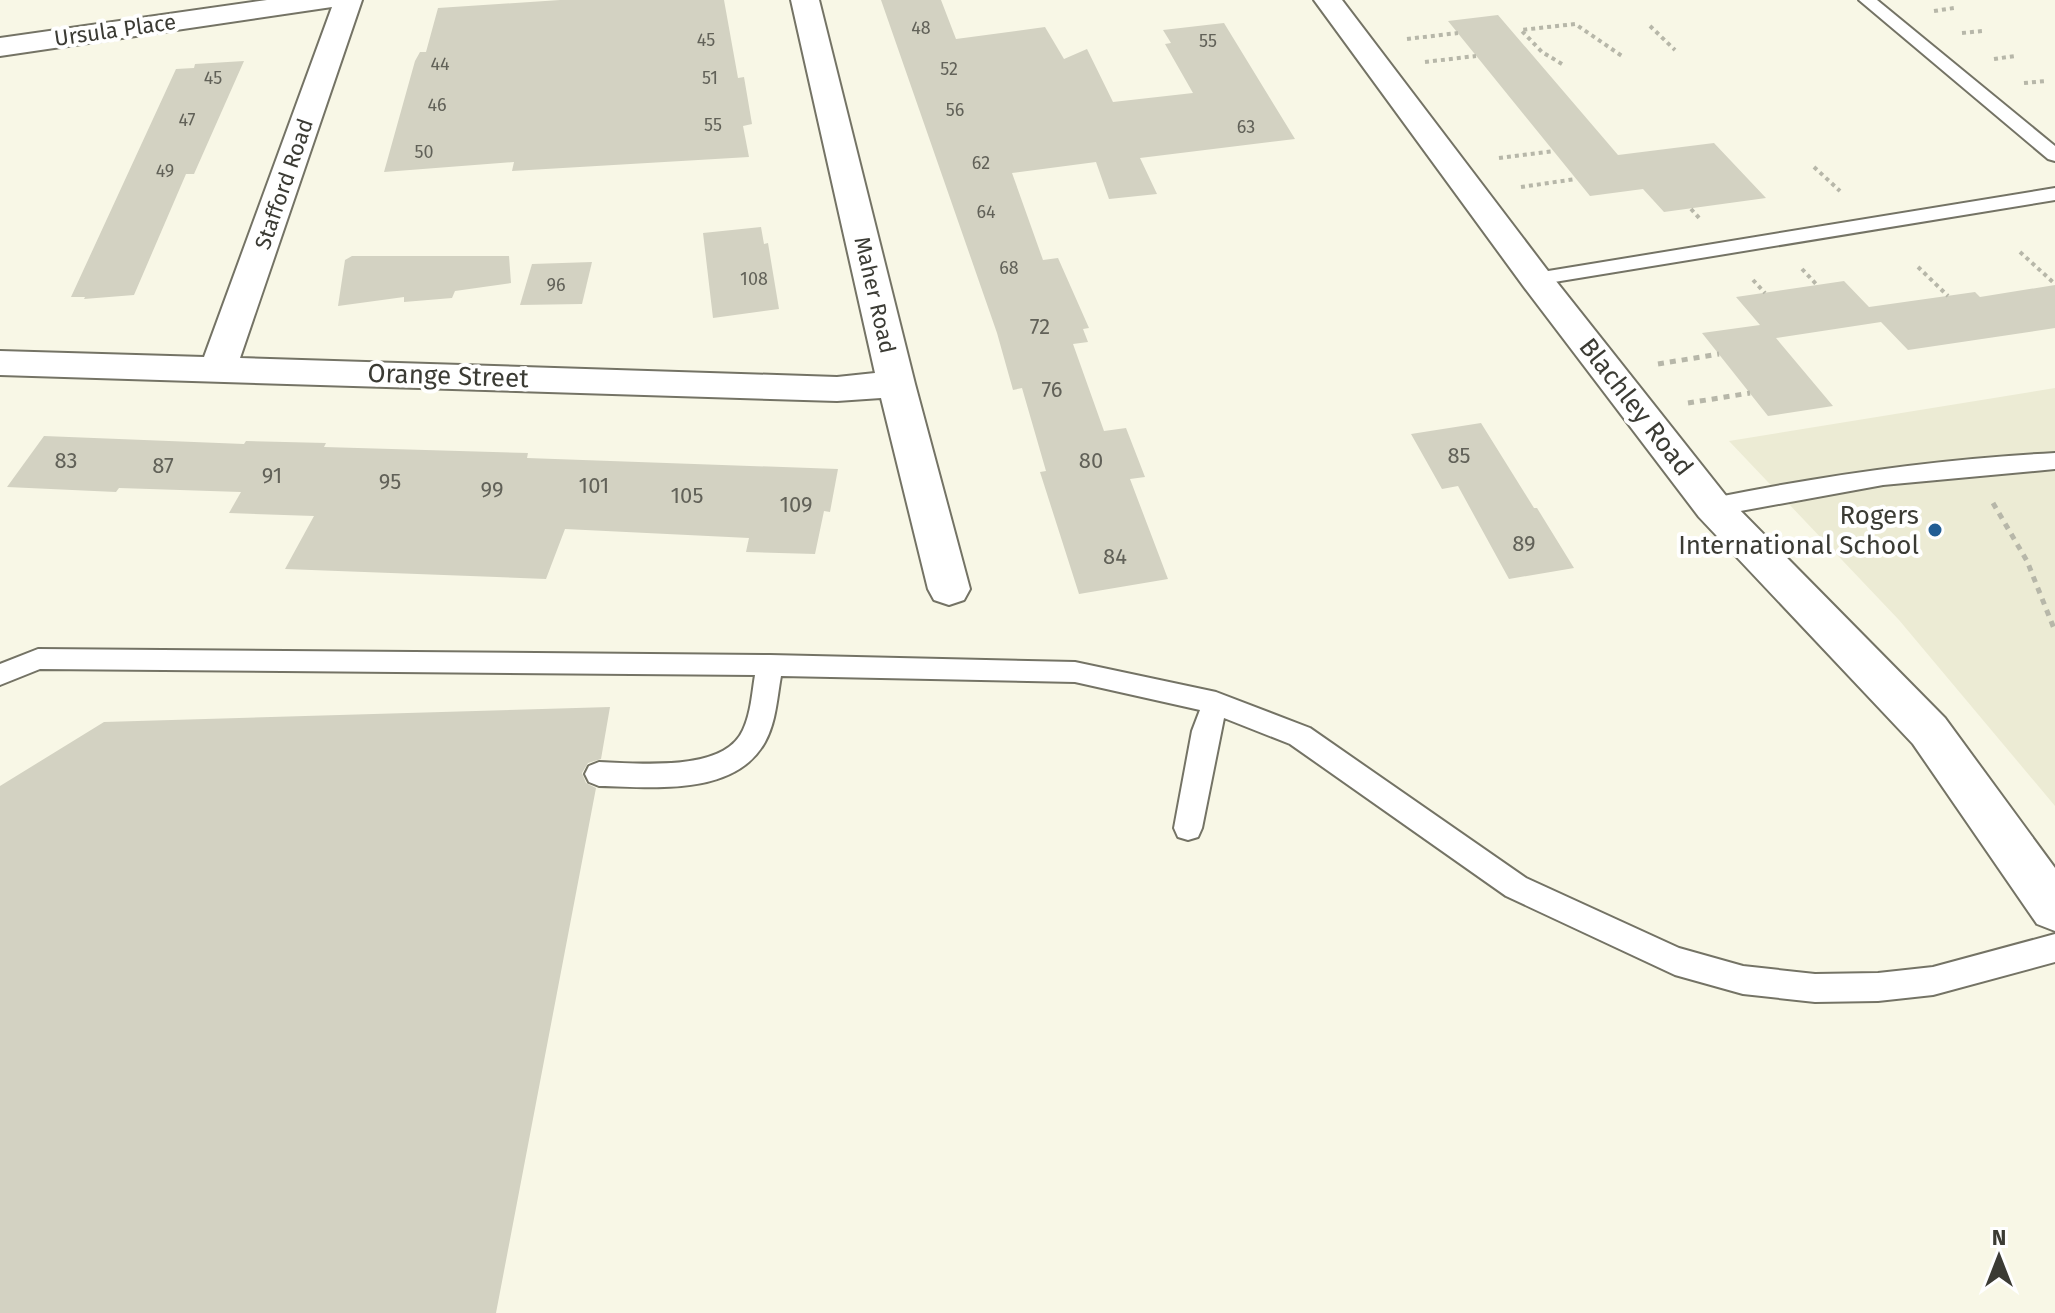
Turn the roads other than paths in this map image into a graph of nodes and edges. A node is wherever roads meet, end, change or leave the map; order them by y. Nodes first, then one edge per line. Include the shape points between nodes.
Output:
1 (325, 0) edge
2 (348, 0) edge
3 (805, 0) edge
4 (1328, 0) edge
5 (1867, 0) edge
6 (0, 47) edge
7 (2055, 155) edge
8 (2055, 194) edge
9 (1536, 279) junction
10 (0, 363) edge
11 (218, 368) junction
12 (896, 384) junction
13 (2055, 461) edge
14 (1713, 507) junction
15 (949, 589) dead end
16 (770, 665) junction
17 (0, 675) edge
18 (1216, 703) junction
19 (599, 774) dead end
20 (1188, 828) dead end
21 (2055, 908) edge
22 (2055, 948) edge

1 - 6 street, Ursula Place
2 - 11 street, Stafford Road
3 - 12 street, Maher Road
4 - 9 street, Blachley Road
5 - 7 lane
8 - 9 lane
9 - 14 street, Blachley Road
10 - 11 street, Orange Street
11 - 12 street, Orange Street via 837,389
12 - 15 street, Maher Road
13 - 14 lane via 1970,464 1813,486
14 - 21 street, Blachley Road via 1929,731
16 - 17 lane via 38,659
16 - 18 lane via 1075,672
16 - 19 lane via 754,737 744,752 687,773
18 - 20 lane
18 - 22 lane via 1300,736 1516,887 1675,961 1743,980 1815,988 1878,987 1933,981

